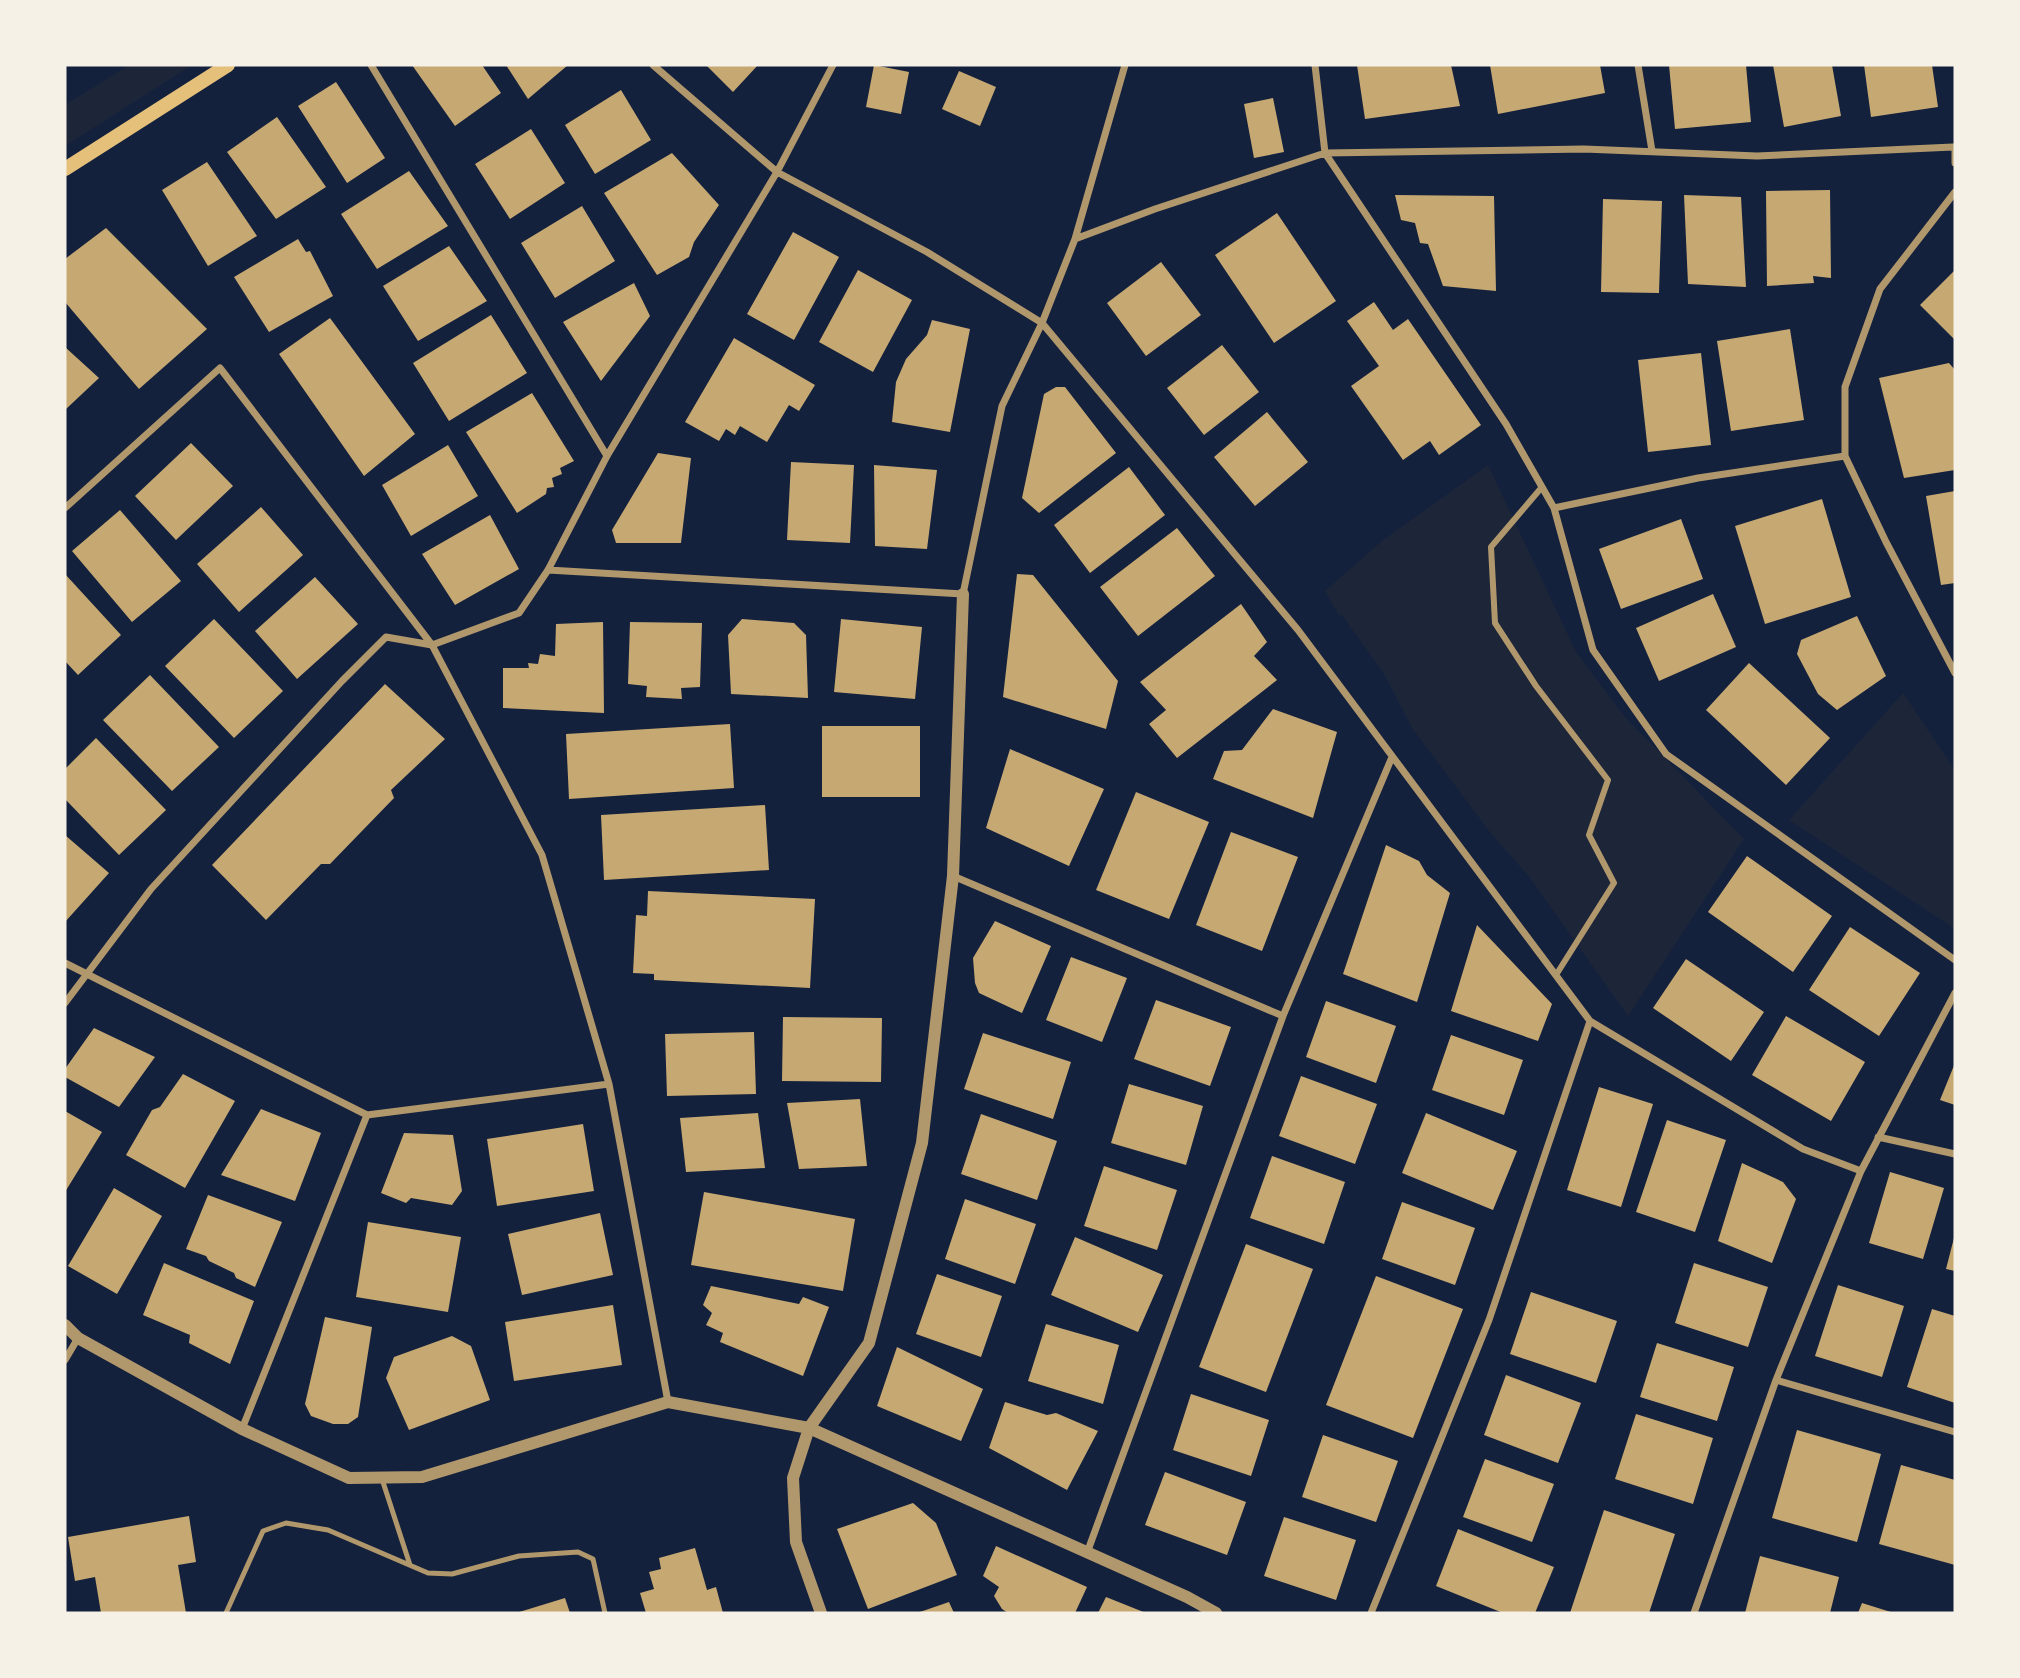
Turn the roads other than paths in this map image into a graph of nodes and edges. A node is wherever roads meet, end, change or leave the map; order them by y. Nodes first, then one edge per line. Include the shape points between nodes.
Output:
1 (229, 65) edge
2 (371, 65) edge
3 (653, 65) edge
4 (833, 65) edge
5 (1125, 65) edge
6 (1315, 65) edge
7 (1638, 65) edge
8 (1954, 147) edge
9 (1651, 151) junction
10 (1325, 153) junction
11 (1955, 163) edge
12 (65, 169) edge
13 (777, 172) junction
14 (1955, 192) edge
15 (1075, 239) junction
16 (1042, 323) junction
17 (607, 456) junction
18 (1845, 456) junction
19 (1542, 488) junction
20 (65, 508) edge
21 (1554, 508) junction
22 (548, 570) junction
23 (963, 594) junction
24 (432, 645) junction
25 (1955, 673) edge
26 (1392, 757) junction
27 (953, 876) junction
28 (1955, 960) edge
29 (65, 963) edge
30 (85, 975) junction
31 (1556, 975) junction
32 (1955, 993) edge
33 (65, 1003) edge
34 (1283, 1016) junction
35 (1590, 1021) junction
36 (609, 1084) junction
37 (368, 1115) junction
38 (1878, 1138) junction
39 (1955, 1154) edge
40 (1861, 1171) junction
41 (65, 1325) edge
42 (78, 1338) junction
43 (65, 1360) edge
44 (1776, 1380) junction
45 (668, 1402) junction
46 (809, 1428) junction
47 (242, 1429) junction
48 (1955, 1432) edge
49 (382, 1479) junction
50 (1087, 1553) junction
51 (410, 1565) junction
52 (226, 1613) edge
53 (605, 1613) edge
54 (821, 1613) edge
55 (1216, 1613) edge
56 (1371, 1613) edge
57 (1694, 1613) edge

1 - 12 main road
2 - 17 street
3 - 13 street
4 - 13 street
5 - 15 street
6 - 10 street
7 - 9 street
8 - 9 street via 1758,156
8 - 11 street
9 - 10 street
10 - 15 street
10 - 19 street via 1506,424
13 - 16 street via 927,252
13 - 17 street
14 - 18 street via 1880,289 1845,387
15 - 16 street
16 - 23 street via 1002,406
16 - 26 street via 1298,630
17 - 22 street
18 - 21 street via 1698,478
18 - 25 street
19 - 21 street
19 - 31 street via 1492,547 1495,623 1536,687 1608,780 1589,835 1614,883
20 - 24 street via 220,368
21 - 28 street via 1593,650 1666,754
22 - 23 street
22 - 24 street via 519,612
23 - 27 street
24 - 30 street via 386,638 151,889
24 - 36 street via 542,855
26 - 31 street
26 - 34 street
27 - 34 street
27 - 46 street via 922,1143 869,1343
29 - 30 street
30 - 33 street
30 - 37 street
31 - 35 street
32 - 38 street
34 - 50 street
35 - 40 street via 1803,1149
35 - 56 street via 1489,1320
36 - 37 street
36 - 45 street
37 - 47 street
38 - 39 street
38 - 40 street
40 - 44 street
41 - 42 street
42 - 43 street
42 - 47 street
44 - 48 street
44 - 57 street
45 - 46 street
45 - 49 street via 422,1477
46 - 50 street
46 - 54 street via 793,1478 796,1542
47 - 49 street via 349,1478
49 - 51 lane
50 - 55 street
51 - 52 lane via 328,1530 286,1523 263,1531
51 - 53 lane via 428,1573 452,1574 519,1556 578,1552 593,1559

